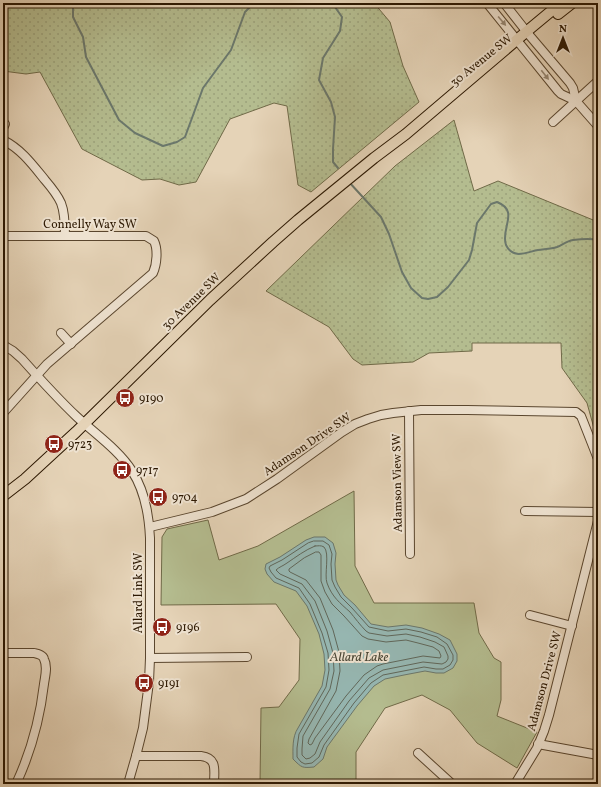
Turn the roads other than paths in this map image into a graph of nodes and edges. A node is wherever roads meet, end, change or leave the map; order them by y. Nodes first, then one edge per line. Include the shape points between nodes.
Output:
1 (487, 3) edge
2 (504, 3) edge
3 (561, 3) edge
4 (572, 3) edge
5 (528, 34) junction
6 (519, 42) junction
7 (598, 81) edge
8 (576, 101) junction
9 (553, 122) dead end
10 (598, 126) edge
11 (3, 140) edge
12 (3, 236) edge
13 (65, 236) junction
14 (61, 333) dead end
15 (71, 344) junction
16 (3, 345) edge
17 (37, 376) junction
18 (408, 411) junction
19 (3, 413) edge
20 (84, 424) junction
21 (598, 459) edge
22 (3, 496) edge
23 (525, 511) dead end
24 (598, 512) edge
25 (598, 521) edge
26 (150, 527) junction
27 (594, 553) edge
28 (410, 554) dead end
29 (530, 615) dead end
30 (572, 626) junction
31 (3, 653) edge
32 (247, 657) dead end
33 (150, 658) junction
34 (538, 744) junction
35 (418, 753) dead end
36 (598, 755) edge
37 (136, 756) junction
38 (16, 784) edge
39 (128, 784) edge
40 (214, 784) edge
41 (452, 784) edge
42 (516, 784) edge

1 -> 6 street
2 - 5 street
3 - 5 main road, 30 Avenue SW
4 - 5 main road, 30 Avenue SW
5 - 6 main road, 30 Avenue SW
5 - 8 street via 570,83
6 -> 8 street via 558,91
6 - 20 main road, 30 Avenue SW via 298,220 243,269
7 - 8 street
8 - 9 street
8 - 10 street
11 - 13 street via 28,159 60,201
12 - 13 street, Connelly Way SW
13 - 15 street, Connelly Way SW via 146,236 154,240 156,248 156,266 153,273
14 - 15 street
15 - 17 street, Connelly Way SW
16 - 17 street, Allard Link SW via 17,355
17 - 19 street, Connelly Way SW
17 - 20 street, Allard Link SW
18 - 21 street, Adamson Drive SW via 576,412 581,416
18 - 26 street, Adamson Drive SW via 381,415 349,428 246,499 212,512
18 - 28 street, Adamson View SW
20 - 22 main road, 30 Avenue SW
20 - 26 street, Allard Link SW via 121,457 132,471 142,491
23 - 24 street
25 - 27 street, Adamson Drive SW
26 - 33 street, Allard Link SW
27 - 30 street, Adamson Drive SW
29 - 30 street, Adamson Drive SW
30 - 34 street, Adamson Drive SW via 549,716
31 - 38 street via 38,654 43,657 46,666 35,733
32 - 33 street
33 - 37 street, Allard Link SW via 146,705
34 - 36 street
34 - 42 street, Adamson Drive SW
35 - 41 street
37 - 39 street, Allard Link SW
37 - 40 street via 206,756 214,763

